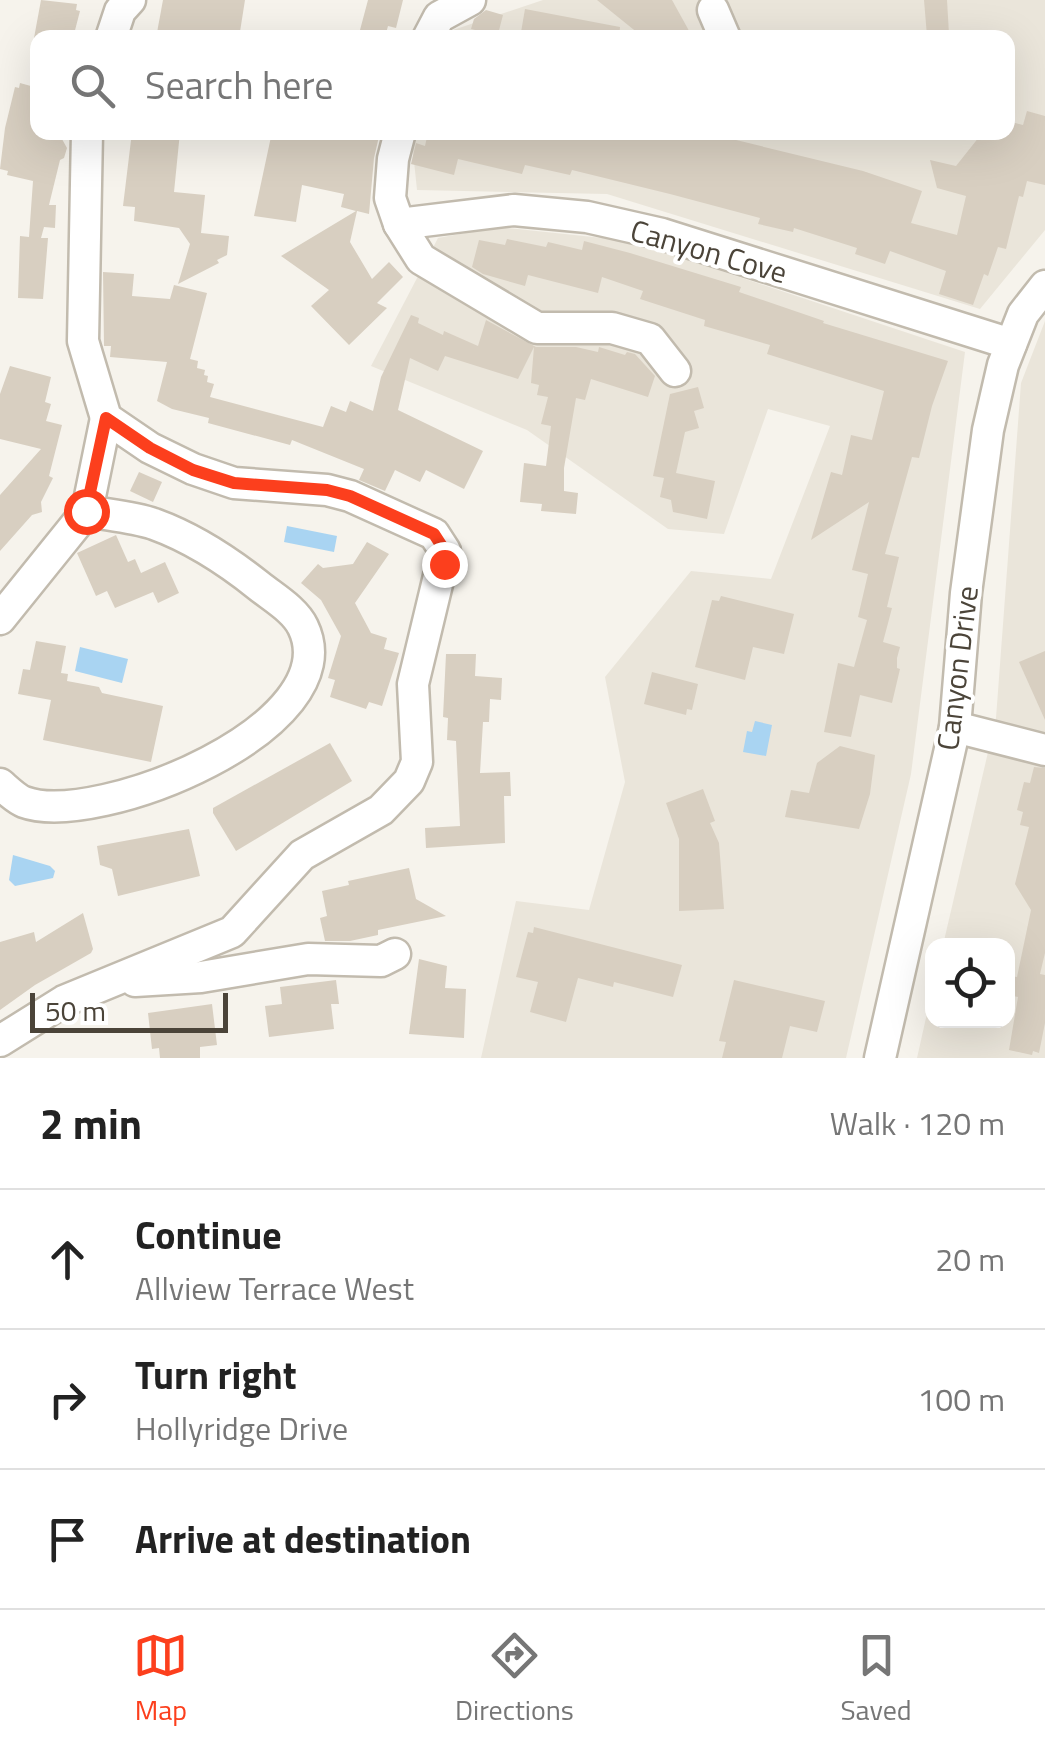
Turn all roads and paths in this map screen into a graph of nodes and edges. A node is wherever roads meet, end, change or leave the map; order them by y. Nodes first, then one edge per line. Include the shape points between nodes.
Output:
1 (130, 0) edge
2 (470, 0) edge
3 (113, 30) edge
4 (432, 30) edge
5 (87, 140) edge
6 (398, 140) edge
7 (399, 224) junction
8 (1045, 286) edge
9 (1012, 344) junction
10 (675, 372) dead end
11 (106, 418) junction
12 (86, 511) junction
13 (0, 618) edge
14 (955, 728) junction
15 (1045, 750) edge
16 (0, 784) edge
17 (395, 954) dead end
18 (112, 982) junction
19 (0, 1041) edge
20 (880, 1058) edge

1 - 3 street
2 - 4 street via 439,17
5 - 11 street via 84,341
6 - 7 street via 390,198
7 - 9 street, Canyon Cove via 514,210 587,217 662,234
7 - 10 street via 421,259 537,328 612,328 650,339
8 - 9 street, Canyon Drive via 1023,314
9 - 14 street, Canyon Drive via 988,430
11 - 12 street
11 - 18 street via 193,470 234,483 350,496 434,534 445,551 413,684 417,762 408,781 381,810 302,854 232,932
12 - 13 street
12 - 16 street via 153,524 189,541 293,613 309,654 297,695 262,730 200,767 131,794 49,806 22,802
14 - 15 street
14 - 20 street, Canyon Drive
17 - 18 street via 380,961 308,959 201,978
18 - 19 street via 64,1000

